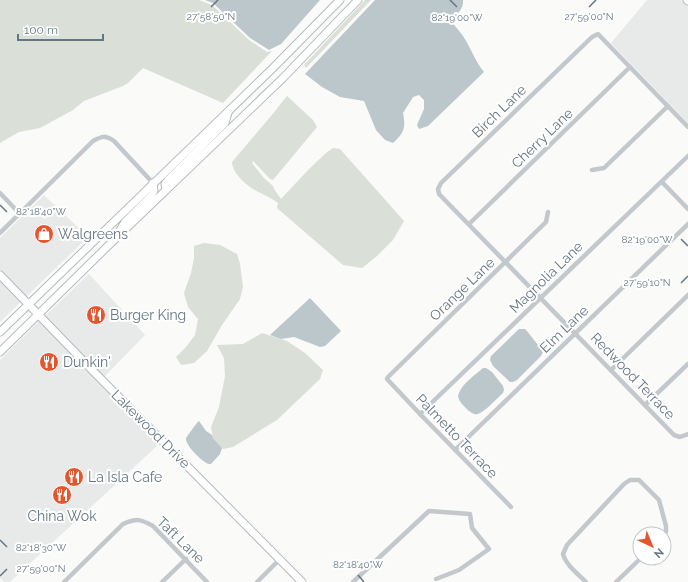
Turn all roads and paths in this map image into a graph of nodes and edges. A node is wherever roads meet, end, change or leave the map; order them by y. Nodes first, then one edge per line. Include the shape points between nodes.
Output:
1 (340, 0) edge
2 (358, 0) edge
3 (630, 67) junction
4 (668, 106) junction
5 (228, 110) junction
6 (688, 127) edge
7 (688, 156) edge
8 (592, 170) dead end
9 (662, 182) junction
10 (153, 183) junction
11 (166, 190) junction
12 (0, 193) edge
13 (454, 209) joint
14 (688, 209) edge
15 (548, 212) dead end
16 (20, 214) junction
17 (469, 224) junction
18 (688, 224) edge
19 (0, 233) edge
20 (113, 241) junction
21 (505, 262) junction
22 (0, 275) edge
23 (688, 295) edge
24 (540, 298) junction
25 (29, 304) junction
26 (39, 314) junction
27 (0, 332) edge
28 (575, 334) junction
29 (0, 352) edge
30 (688, 364) edge
31 (611, 370) junction
32 (387, 379) joint
33 (646, 405) junction
34 (420, 414) junction
35 (688, 434) edge
36 (455, 450) junction
37 (512, 507) dead end
38 (666, 526) edge
39 (186, 559) junction
40 (280, 559) junction
41 (633, 566) edge
42 (436, 578) dead end
43 (64, 582) edge
44 (162, 582) edge
45 (208, 582) edge
46 (257, 582) edge
47 (302, 582) edge
48 (353, 582) edge
49 (586, 582) edge
50 (616, 582) edge

1 - 5 main road
2 - 11 main road
3 - 4 street
3 - 13 street, Birch Lane via 598,34 592,37 441,183 439,194
3 - 17 street, Cherry Lane
4 - 6 street
4 - 8 street via 604,168
5 - 10 main road
5 - 11 main road via 225,123 168,180 165,184
7 - 9 street, Magnolia Lane
9 - 14 street
9 - 24 street, Magnolia Lane
10 - 16 street via 114,141 104,136 93,141
10 - 20 main road via 154,191 125,222
10 - 25 main road
11 - 20 main road
12 - 16 street
13 - 17 street, Redwood Terrace
15 - 21 street, Orange Lane via 546,222
16 - 19 street
17 - 21 street, Redwood Terrace
18 - 28 street, Elm Lane
20 - 26 main road
21 - 24 street, Redwood Terrace
21 - 32 street, Orange Lane
22 - 25 main road, Lakewood Drive
23 - 31 street
24 - 28 street, Redwood Terrace
24 - 34 street, Magnolia Lane
25 - 26 main road, Lakewood Drive
25 - 27 main road
26 - 29 main road
26 - 40 main road, Lakewood Drive
28 - 31 street, Redwood Terrace
28 - 36 street, Elm Lane
30 - 33 street
31 - 33 street, Redwood Terrace
32 - 34 street, Palmetto Terrace
33 - 35 street, Redwood Terrace via 674,435 680,437
34 - 36 street, Palmetto Terrace
36 - 37 street, Palmetto Terrace
38 - 49 street via 659,500 639,480 630,480 624,484 567,545 563,554
39 - 43 street, Taft Lane via 153,526 135,519 123,524
39 - 44 street
39 - 45 street, Taft Lane
40 - 46 street
40 - 47 main road, Lakewood Drive
41 - 50 street
42 - 48 street via 459,570 489,550 472,528 470,514 429,511

